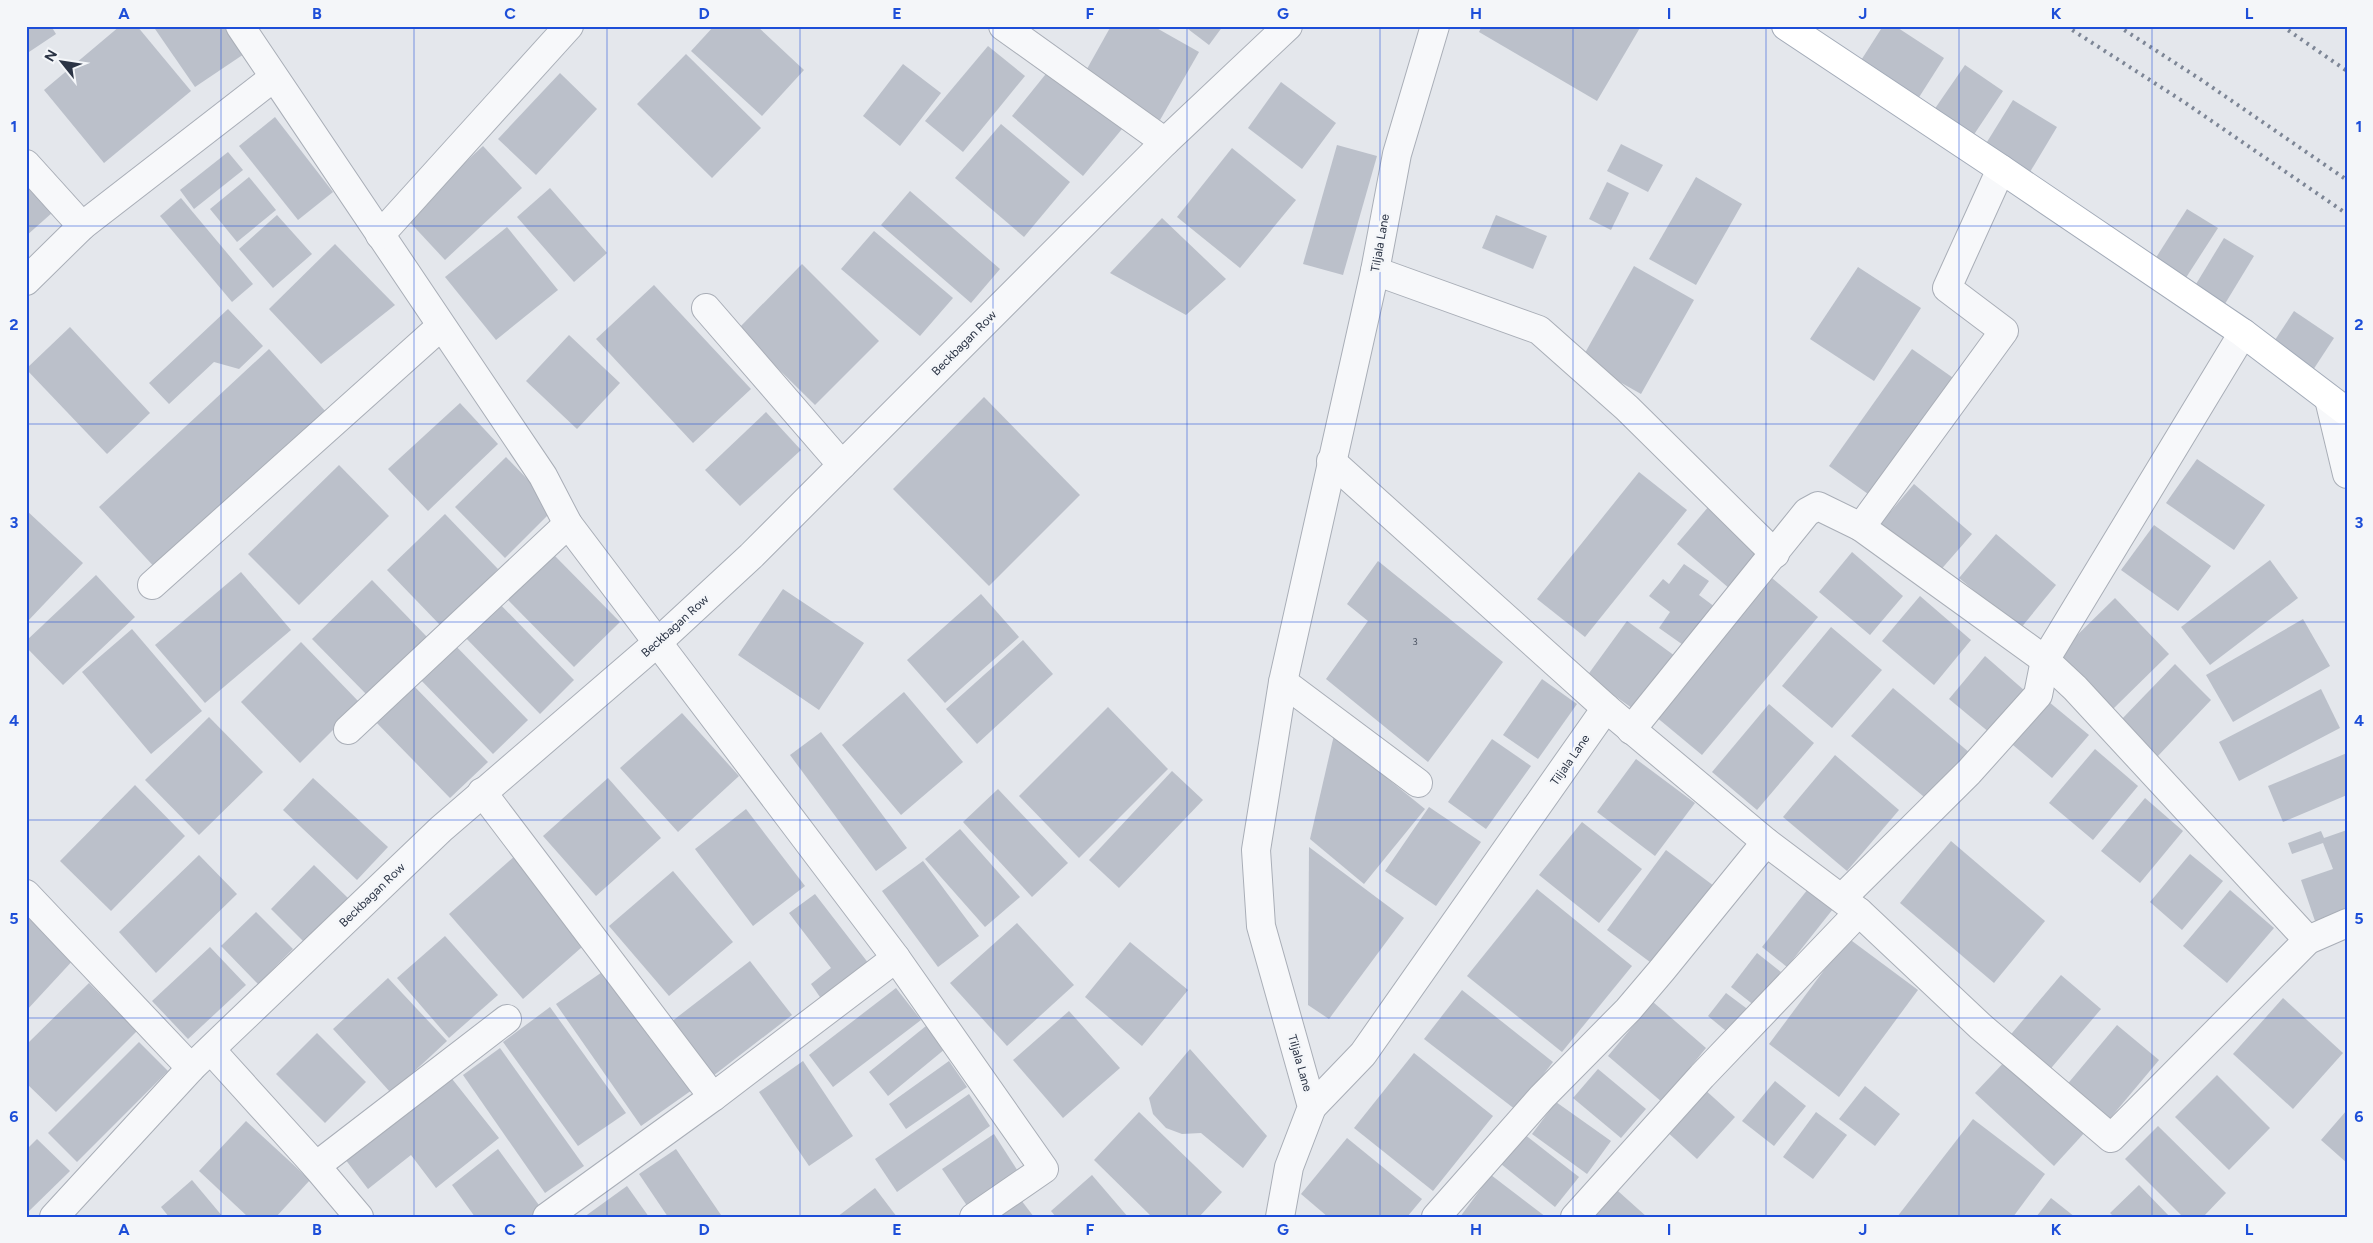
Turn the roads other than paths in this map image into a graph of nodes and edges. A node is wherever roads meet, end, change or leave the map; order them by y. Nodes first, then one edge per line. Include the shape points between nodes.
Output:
1 (240, 26) edge
2 (569, 26) edge
3 (1004, 26) edge
4 (1288, 26) edge
5 (1435, 26) edge
6 (1786, 26) edge
7 (273, 78) junction
8 (1165, 142) junction
9 (26, 164) edge
10 (2001, 168) junction
11 (82, 226) junction
12 (380, 235) junction
13 (1375, 270) junction
14 (26, 281) edge
15 (706, 308) dead end
16 (440, 327) junction
17 (2243, 333) junction
18 (2338, 405) edge
19 (1331, 460) junction
20 (842, 465) junction
21 (2347, 474) edge
22 (568, 524) junction
23 (1861, 527) junction
24 (1775, 554) junction
25 (152, 585) dead end
26 (658, 642) junction
27 (2045, 660) junction
28 (1283, 682) junction
29 (1606, 708) junction
30 (348, 730) dead end
31 (1631, 730) junction
32 (1418, 783) dead end
33 (482, 792) junction
34 (1766, 842) junction
35 (26, 894) edge
36 (1851, 905) junction
37 (2347, 923) edge
38 (2308, 940) junction
39 (896, 958) junction
40 (507, 1019) dead end
41 (211, 1050) junction
42 (191, 1068) junction
43 (713, 1097) junction
44 (1312, 1107) junction
45 (316, 1166) junction
46 (54, 1217) edge
47 (359, 1217) edge
48 (547, 1217) edge
49 (974, 1217) edge
50 (1280, 1217) edge
51 (1436, 1217) edge
52 (1575, 1217) edge

1 - 7 street
2 - 12 street
3 - 8 street
4 - 8 street, Beckbagan Row
5 - 13 street, Tiljala Lane via 1397,154
6 - 10 main road
7 - 11 street
7 - 12 street
8 - 20 street, Beckbagan Row
9 - 11 street
10 - 17 main road
10 - 23 street via 1947,288 2004,330
11 - 14 street
12 - 16 street
13 - 19 street, Tiljala Lane
13 - 24 street via 1539,330 1627,408
15 - 20 street
16 - 22 street via 542,476
16 - 25 street
17 - 18 main road
17 - 27 street
18 - 21 street
19 - 28 street, Tiljala Lane
19 - 29 street
20 - 26 street, Beckbagan Row
22 - 26 street
22 - 30 street
23 - 24 street via 1818,506 1807,512
23 - 27 street
24 - 31 street
26 - 33 street, Beckbagan Row
26 - 39 street
27 - 36 street via 2038,695
27 - 38 street via 2082,695
28 - 32 street
28 - 44 street, Tiljala Lane via 1256,850 1261,926
29 - 31 street
29 - 44 street, Tiljala Lane via 1362,1054
31 - 34 street
33 - 41 street, Beckbagan Row
33 - 43 street
34 - 36 street
34 - 51 street via 1628,1010 1542,1097
35 - 42 street
36 - 38 street via 1980,1026 2111,1138
36 - 52 street
37 - 38 street
39 - 43 street
39 - 49 street via 1044,1169
40 - 45 street
41 - 42 street, Beckbagan Row
41 - 45 street
42 - 46 street, Beckbagan Row
43 - 48 street
44 - 50 street, Tiljala Lane via 1289,1167
45 - 47 street

